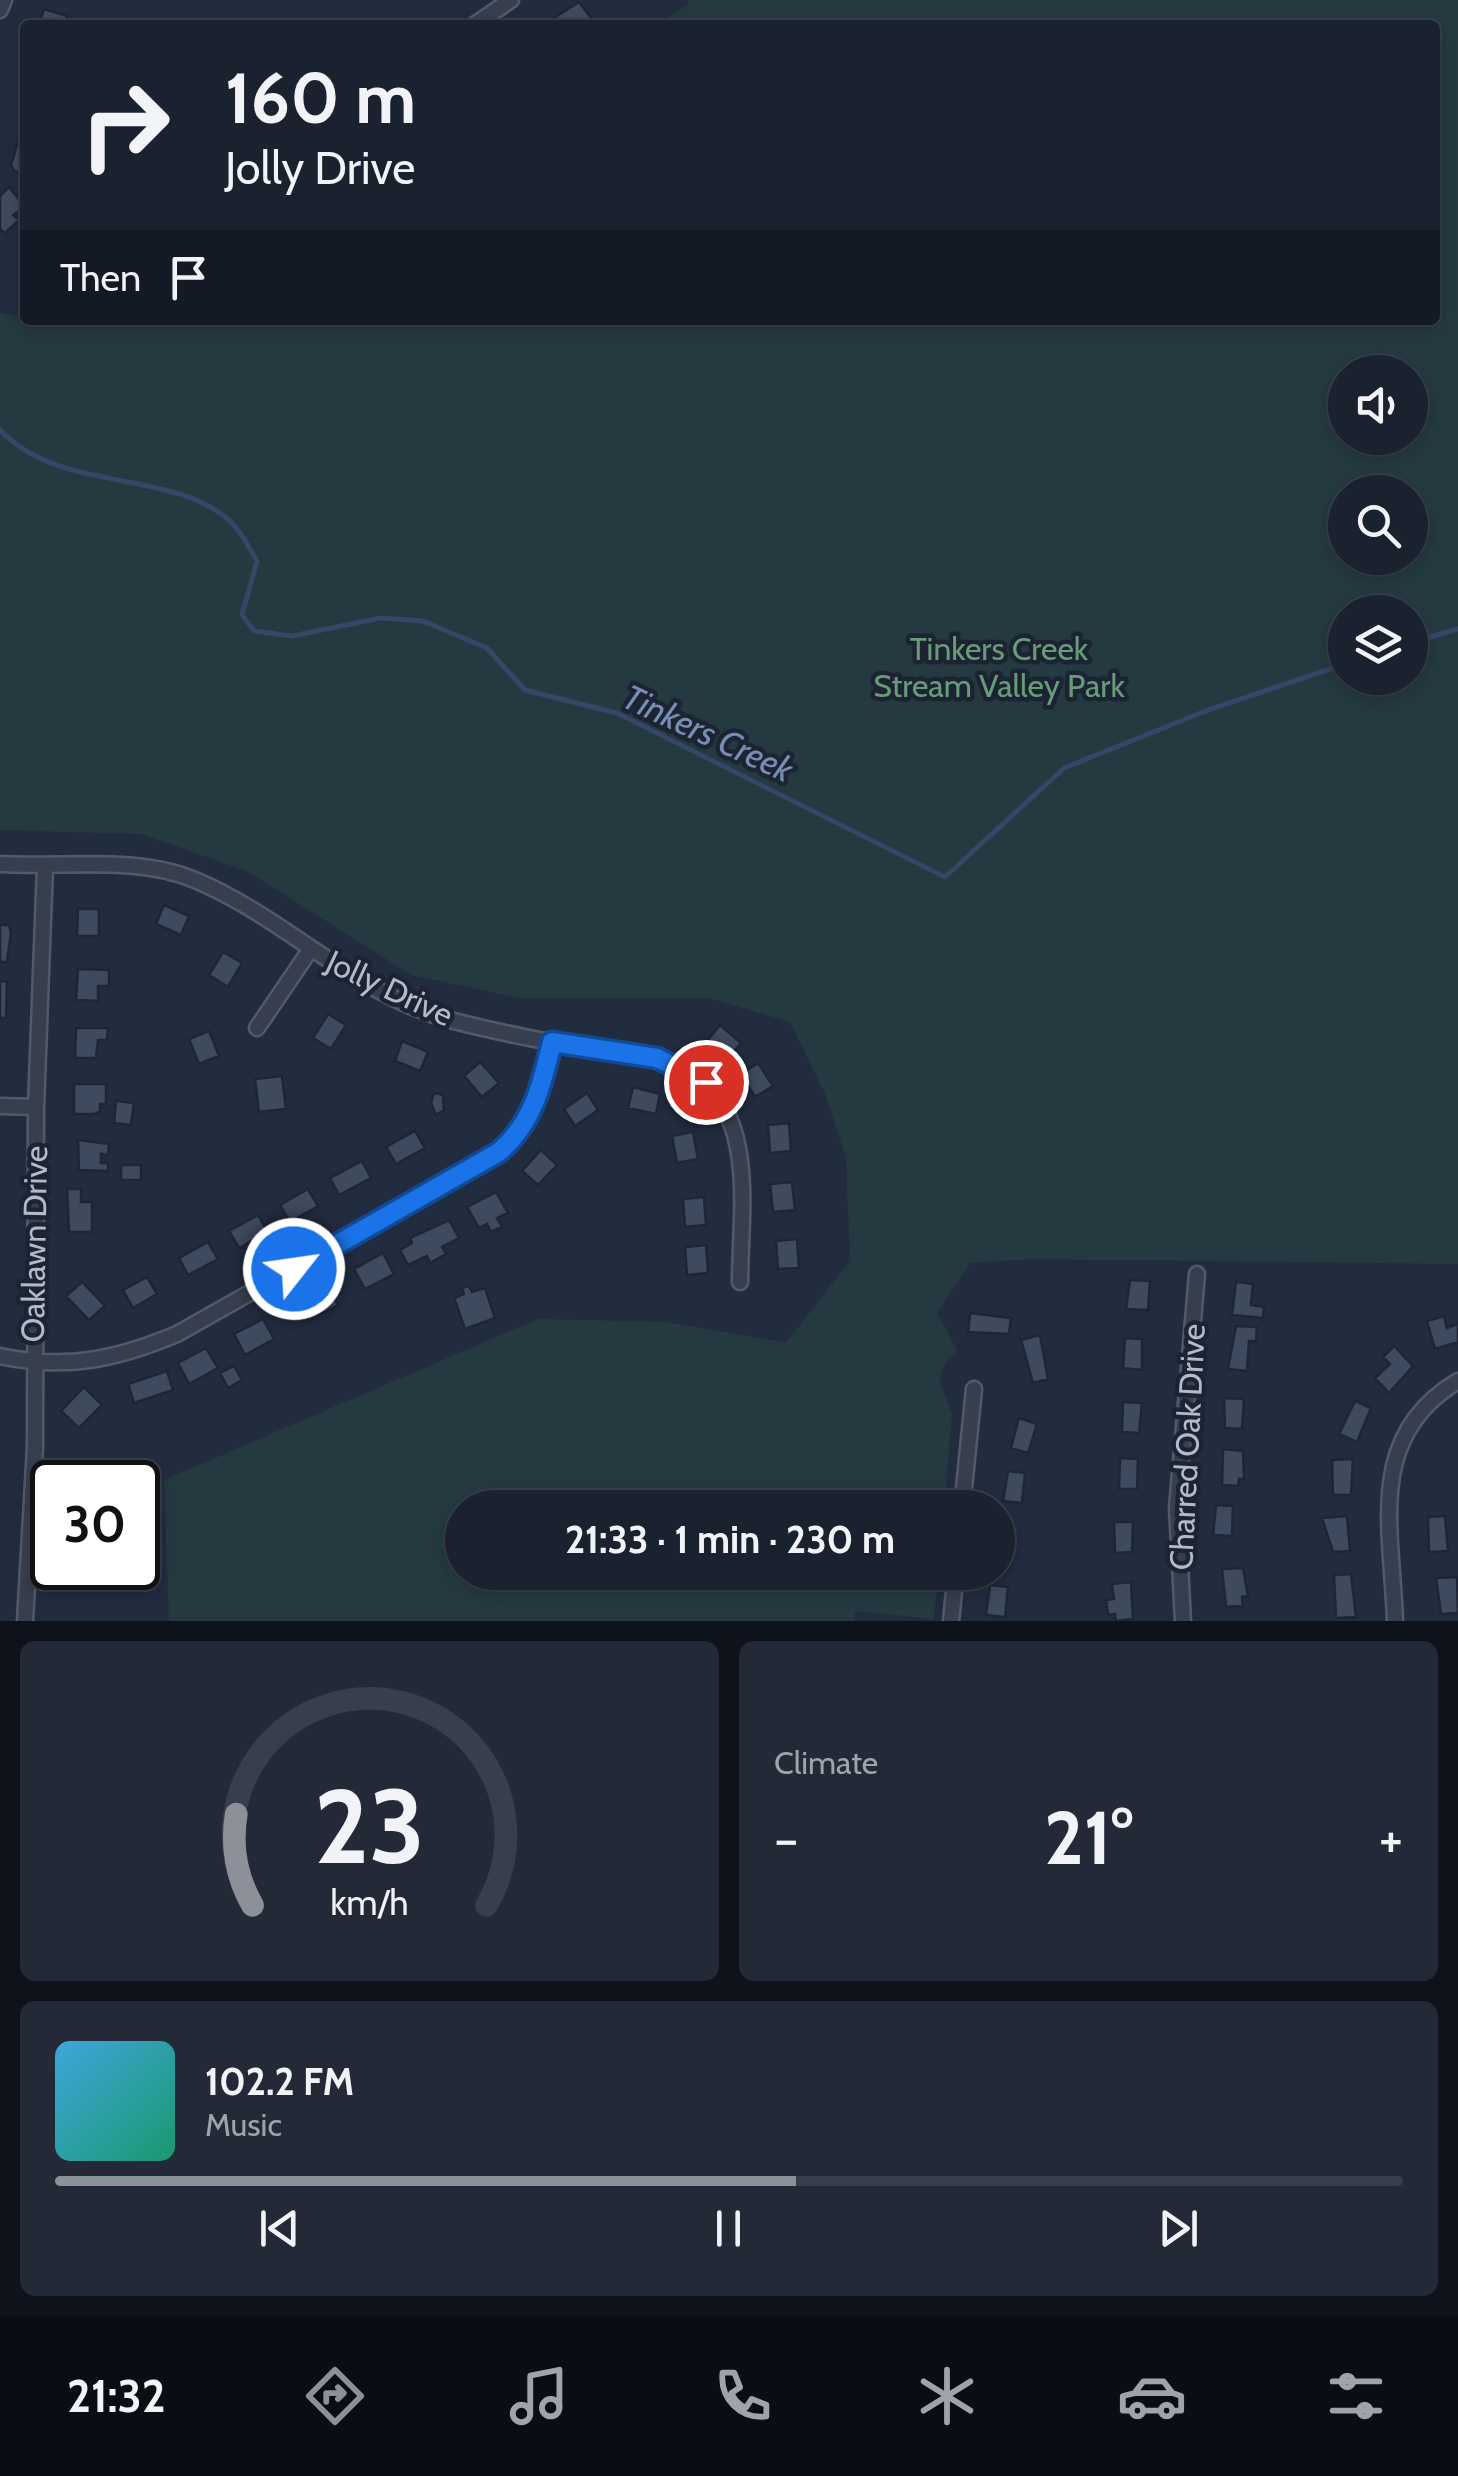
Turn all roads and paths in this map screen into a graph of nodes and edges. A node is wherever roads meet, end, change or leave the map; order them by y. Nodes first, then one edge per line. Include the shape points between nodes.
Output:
1 (4, 0) edge
2 (511, 0) edge
3 (0, 10) edge
4 (481, 20) edge
5 (0, 864) edge
6 (45, 866) junction
7 (310, 950) junction
8 (257, 1028) dead end
9 (552, 1042) junction
10 (0, 1106) edge
11 (36, 1106) junction
12 (1197, 1274) dead end
13 (740, 1282) dead end
14 (0, 1356) edge
15 (32, 1365) junction
16 (1458, 1381) edge
17 (974, 1390) dead end
18 (964, 1490) edge
19 (954, 1590) edge
20 (24, 1621) edge
21 (951, 1621) edge
22 (1183, 1621) edge
23 (1395, 1621) edge

1 - 3 street
2 - 4 street
5 - 6 street, Jolly Drive
6 - 7 street, Jolly Drive via 180,874
6 - 11 street, Oaklawn Drive
7 - 8 street
7 - 9 street, Jolly Drive via 429,1014
9 - 13 street, Jolly Drive via 657,1058 706,1082 719,1098 739,1160
9 - 15 street via 530,1112 514,1139 484,1162 177,1334 109,1358
10 - 11 street
11 - 15 street, Oaklawn Drive
12 - 22 street, Charred Oak Drive via 1177,1508
14 - 15 street
15 - 20 street, Oaklawn Drive via 35,1447
16 - 23 street via 1414,1417 1392,1460
17 - 18 street
19 - 21 street

